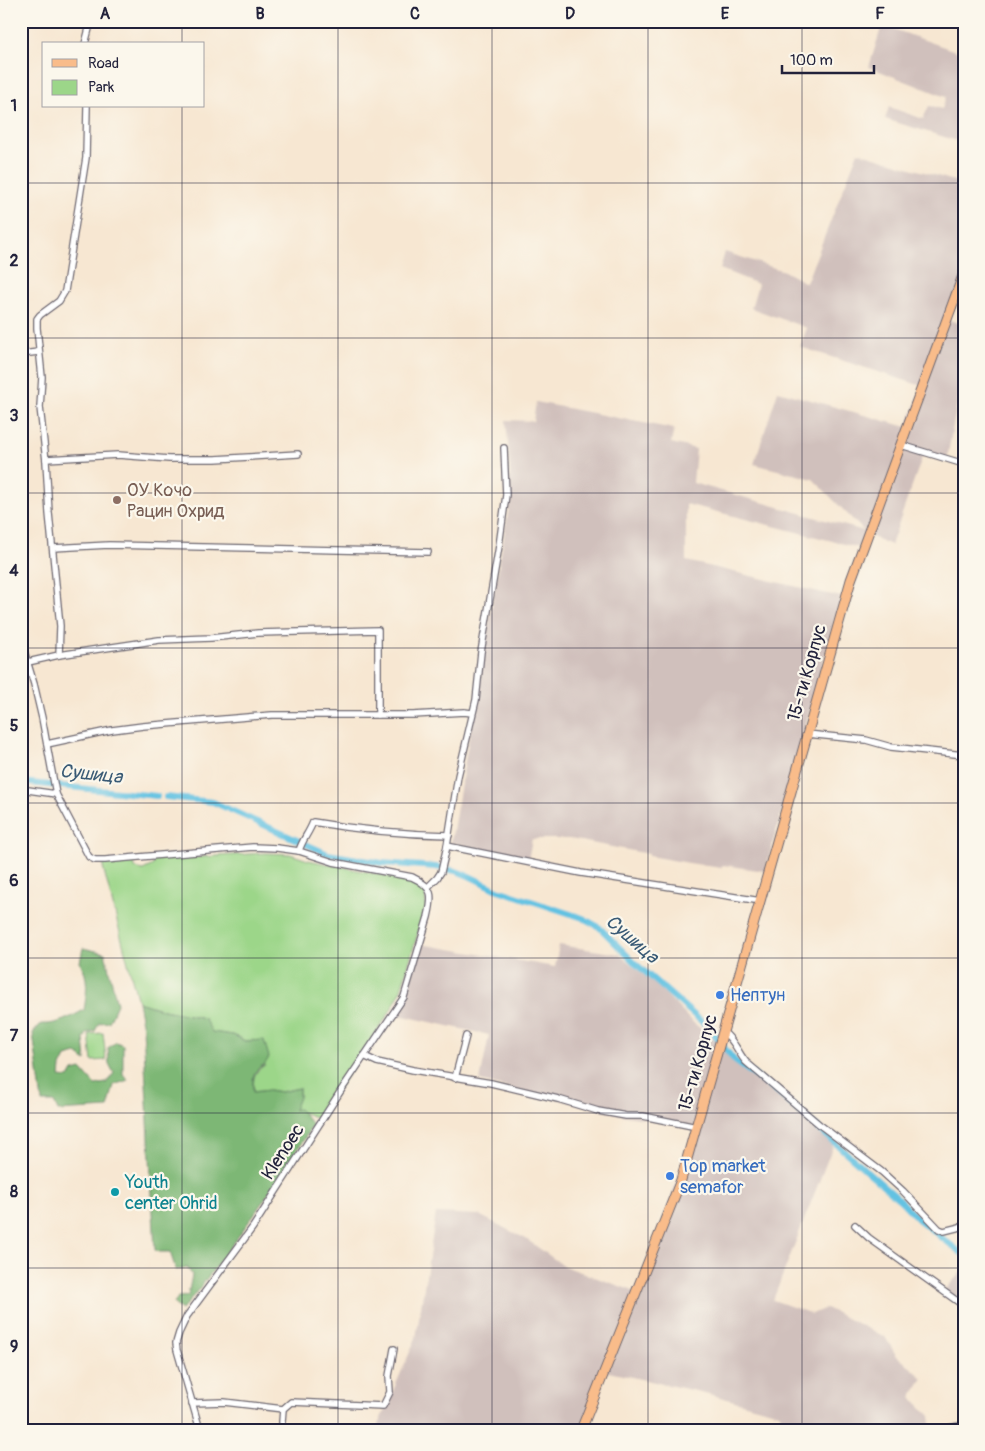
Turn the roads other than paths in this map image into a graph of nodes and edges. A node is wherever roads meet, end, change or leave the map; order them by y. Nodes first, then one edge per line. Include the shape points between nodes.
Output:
1 (92, 21) edge
2 (87, 42) edge
3 (87, 108) edge
4 (964, 273) edge
5 (39, 352) junction
6 (21, 354) edge
7 (901, 444) junction
8 (504, 448) dead end
9 (298, 454) dead end
10 (46, 459) junction
11 (964, 464) edge
12 (53, 548) junction
13 (428, 552) dead end
14 (21, 642) edge
15 (59, 655) junction
16 (28, 662) junction
17 (472, 713) junction
18 (378, 715) junction
19 (807, 734) junction
20 (47, 744) junction
21 (964, 754) edge
22 (21, 789) edge
23 (56, 794) junction
24 (449, 835) junction
25 (447, 846) junction
26 (299, 851) junction
27 (428, 887) junction
28 (761, 901) junction
29 (723, 1035) junction
30 (466, 1036) dead end
31 (364, 1056) junction
32 (454, 1078) junction
33 (697, 1127) junction
34 (855, 1225) dead end
35 (964, 1226) edge
36 (964, 1306) edge
37 (394, 1349) dead end
38 (192, 1403) junction
39 (283, 1409) junction
40 (282, 1422) dead end
41 (964, 1425) edge
42 (200, 1430) edge
43 (580, 1430) edge
44 (938, 1430) edge

1 - 2 street
3 - 5 street via 86,158 65,291 37,319
4 - 7 main road, 15-ти Корпус
5 - 6 street
5 - 10 street via 40,407
7 - 11 street
7 - 19 main road, 15-ти Корпус via 851,580
8 - 17 street via 506,495
9 - 10 street via 168,459 118,454
10 - 12 street
12 - 13 street via 109,545
12 - 15 street
14 - 16 street
15 - 16 street
15 - 18 street via 159,640 378,630
16 - 20 street
17 - 18 street
17 - 24 street
18 - 20 street via 272,715 206,720 112,730
19 - 21 street
19 - 28 main road, 15-ти Корпус
20 - 23 street
22 - 23 street
23 - 26 street via 89,857 95,860 252,847
24 - 25 street
24 - 26 street via 346,828 313,822
25 - 27 street via 441,872
25 - 28 street via 581,873
26 - 27 street via 334,862 412,877
27 - 31 street, Klenoec via 432,904 408,989
28 - 29 main road, 15-ти Корпус
29 - 33 main road, 15-ти Корпус
29 - 35 street via 730,1036 746,1062 882,1172 939,1229
30 - 32 street
31 - 32 street via 378,1062
31 - 38 street, Klenoec via 253,1227 178,1333 176,1343
32 - 33 street via 491,1082 598,1111
33 - 43 main road, 15-ти Корпус via 681,1180
34 - 36 street
37 - 39 street via 390,1392 383,1406 294,1402
38 - 39 street via 224,1402
38 - 42 street, Klenoec
39 - 40 street
41 - 44 street

